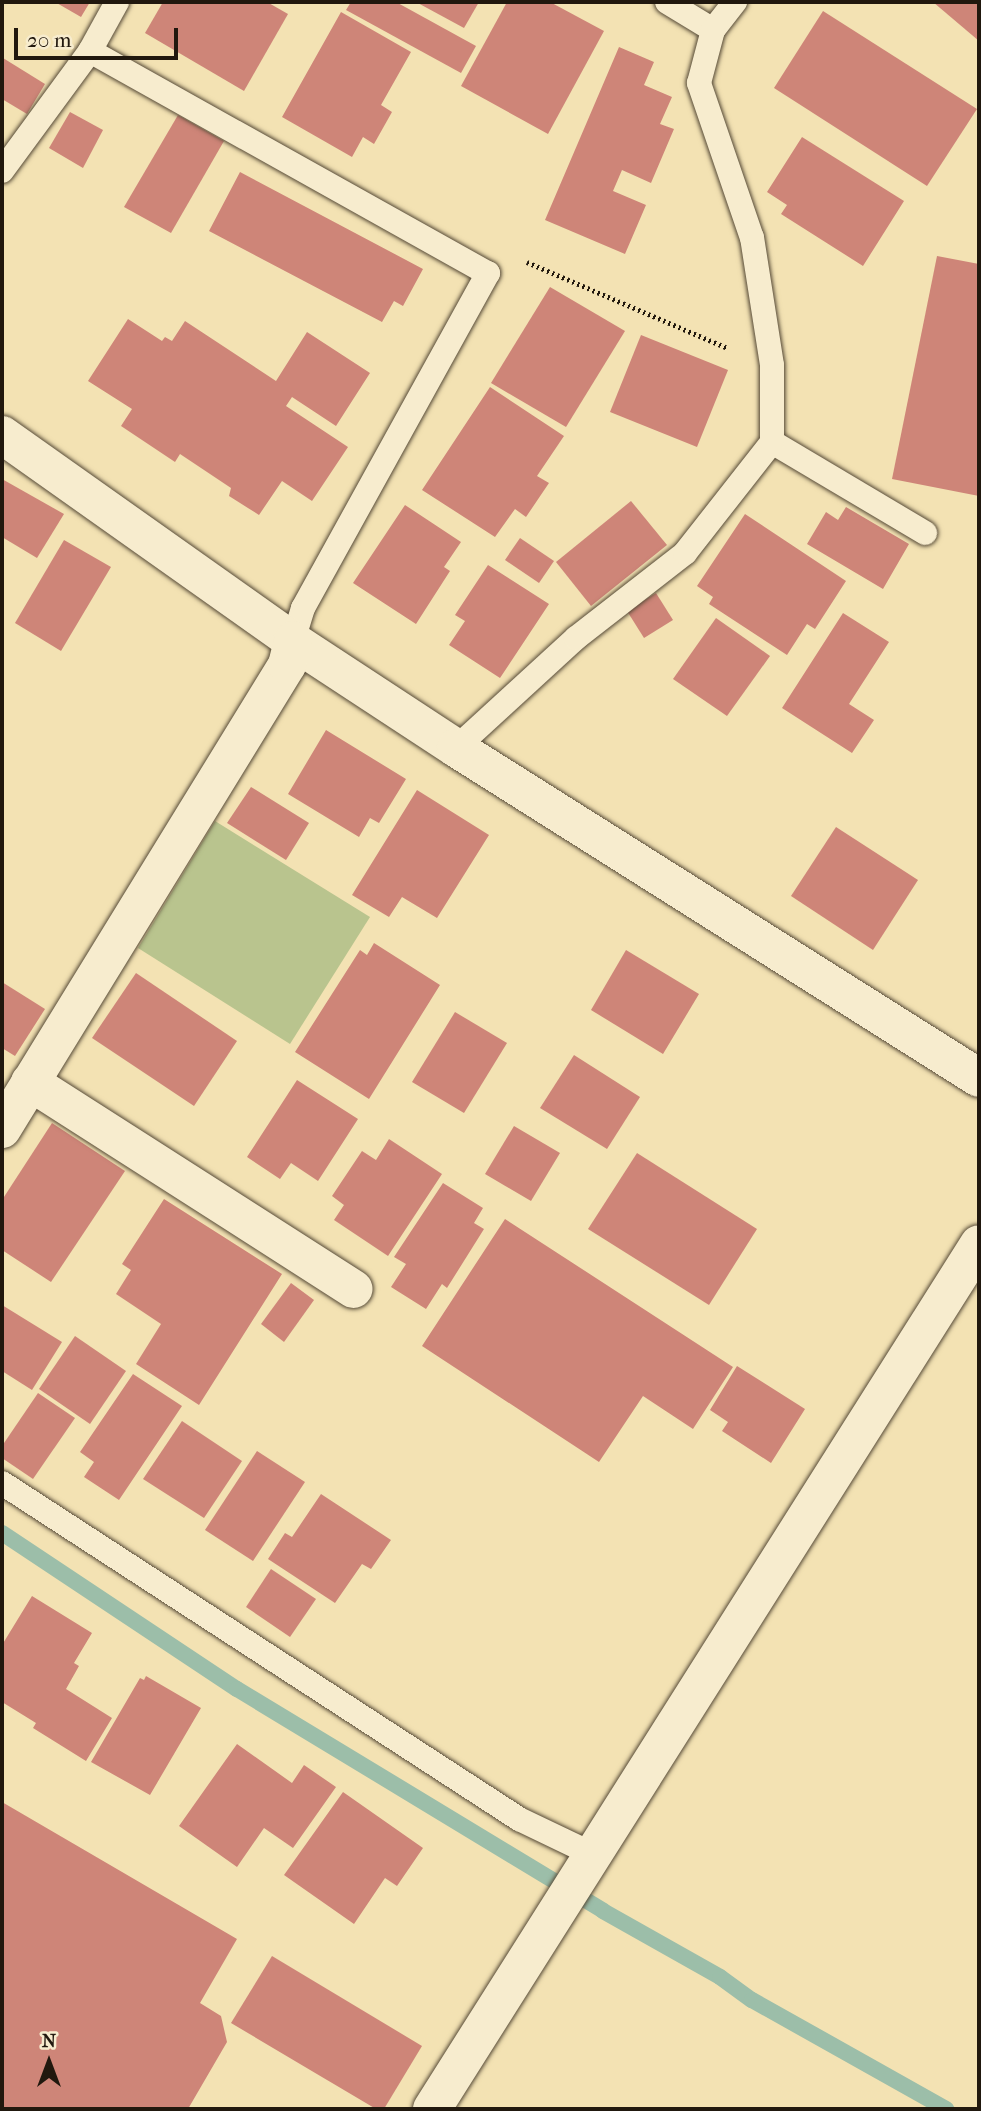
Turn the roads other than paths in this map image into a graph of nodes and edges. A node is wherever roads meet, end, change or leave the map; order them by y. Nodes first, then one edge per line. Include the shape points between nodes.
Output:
1 (117, 2) edge
2 (667, 2) edge
3 (735, 2) edge
4 (713, 30) junction
5 (90, 51) junction
6 (2, 171) edge
7 (2, 435) edge
8 (772, 442) junction
9 (925, 533) dead end
10 (293, 641) junction
11 (456, 748) junction
12 (979, 1078) edge
13 (30, 1082) junction
14 (2, 1129) edge
15 (979, 1244) edge
16 (354, 1289) dead end
17 (2, 1483) edge
18 (590, 1859) junction
19 (432, 2109) edge

1 - 5 lane
2 - 4 lane
3 - 4 lane
4 - 8 lane via 699,83 752,238 770,349
5 - 6 lane
5 - 10 lane via 488,273 303,608
7 - 10 street
8 - 9 lane
8 - 11 lane via 685,553 576,638
10 - 11 street
10 - 13 street via 287,665
11 - 12 street
13 - 14 street
13 - 16 street
15 - 18 street
17 - 18 lane via 519,1819
18 - 19 street

